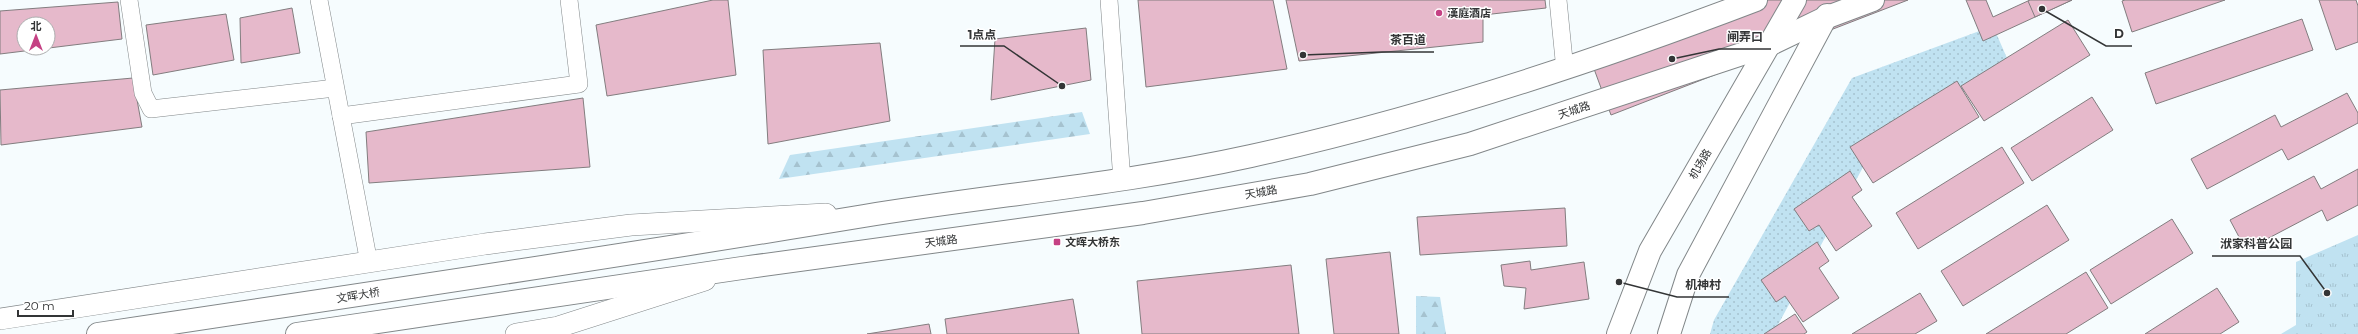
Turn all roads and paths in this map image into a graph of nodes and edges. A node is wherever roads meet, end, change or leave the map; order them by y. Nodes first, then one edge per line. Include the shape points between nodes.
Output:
1 (129, 0) edge
2 (319, 0) edge
3 (569, 0) edge
4 (1109, 0) edge
5 (1558, 0) edge
6 (1756, 0) edge
7 (1795, 0) edge
8 (1836, 0) edge
9 (1873, 0) edge
10 (1825, 18) junction
11 (1769, 45) junction
12 (1565, 70) junction
13 (335, 88) junction
14 (341, 116) junction
15 (1122, 181) junction
16 (907, 209) junction
17 (369, 263) junction
18 (742, 268) junction
19 (0, 319) edge
20 (98, 334) edge
21 (296, 334) edge
22 (516, 334) edge
23 (1618, 334) edge
24 (1669, 334) edge

1 - 13 street via 143,93 151,109
2 - 13 street
3 - 14 street via 579,84
4 - 15 street
5 - 12 street
6 - 12 main road
7 - 11 main road, 机场路
8 - 10 main road
9 - 10 main road, 天城路
10 - 11 main road, 天城路
10 - 24 main road via 1688,275
11 - 18 main road, 天城路 via 1470,144 1310,184 1143,213
11 - 23 main road, 机场路 via 1650,251
12 - 15 main road via 1368,127 1251,156
13 - 14 street
14 - 17 street
15 - 16 main road
16 - 17 street via 631,225 486,244
16 - 20 main road, 文晖大桥 via 618,256
17 - 19 street
18 - 21 main road, 天城路
18 - 22 street via 558,328

